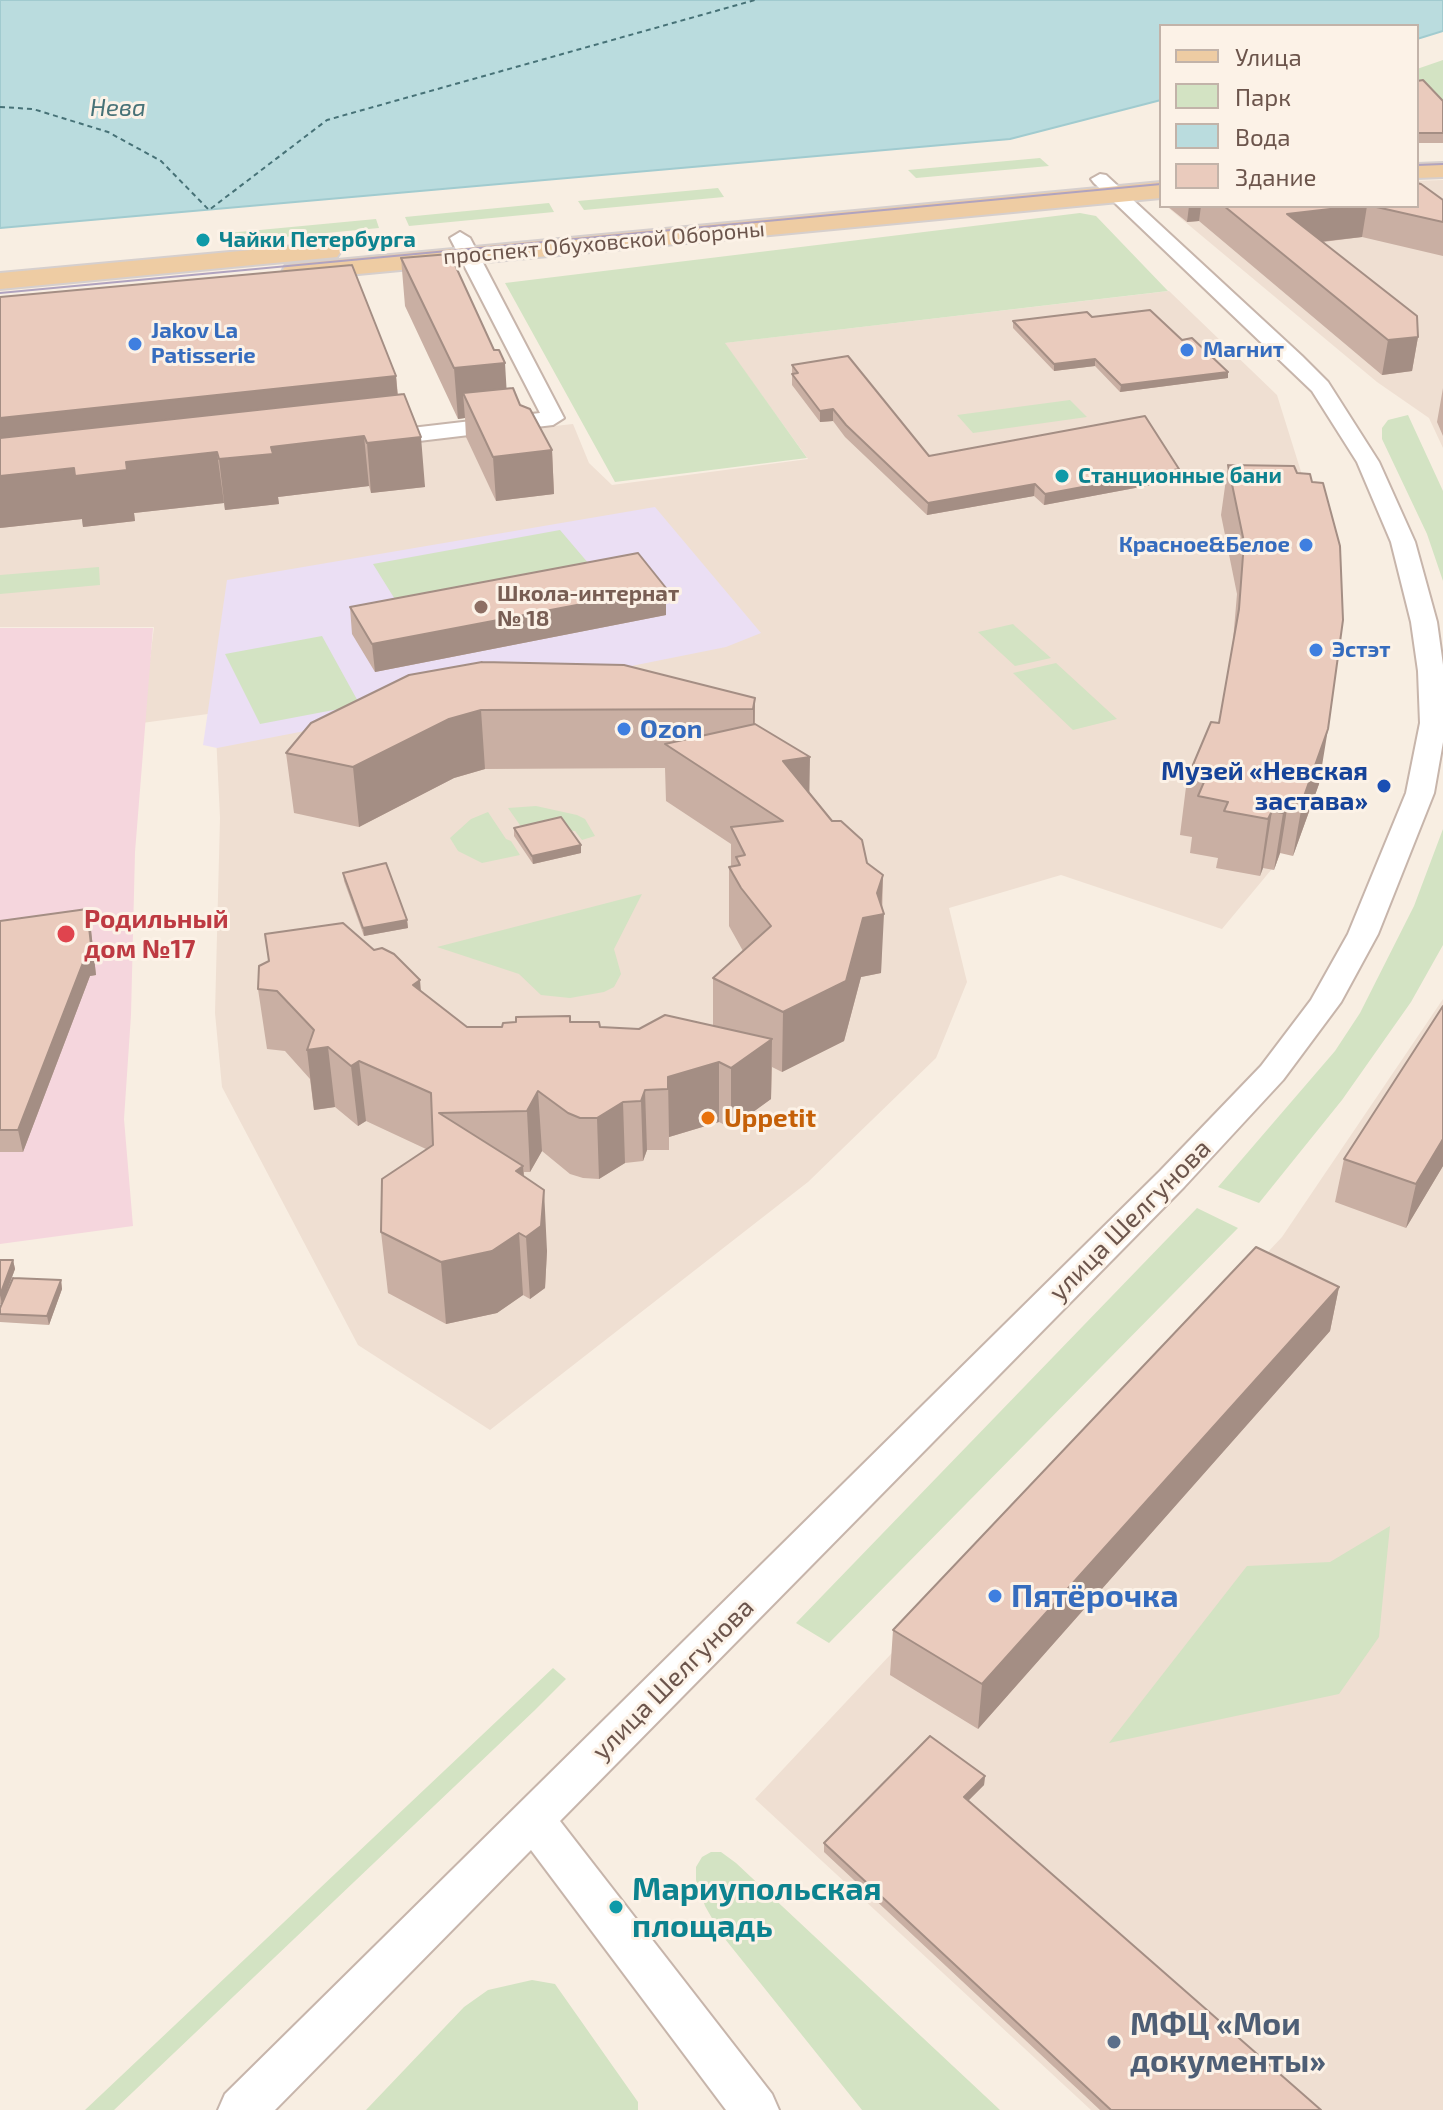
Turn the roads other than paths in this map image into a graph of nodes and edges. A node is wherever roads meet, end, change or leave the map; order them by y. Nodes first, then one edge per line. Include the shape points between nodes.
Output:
1 (1443, 156) edge
2 (1419, 157) edge
3 (1443, 170) edge
4 (1419, 171) edge
5 (1159, 174) edge
6 (1108, 187) junction
7 (1159, 190) edge
8 (464, 247) junction
9 (0, 281) edge
10 (0, 299) edge
11 (353, 442) edge
12 (533, 1820) junction
13 (242, 2110) edge
14 (755, 2110) edge

1 - 2 main road
3 - 4 main road
5 - 6 main road, проспект Обуховской Обороны
6 - 7 main road, проспект Обуховской Обороны
6 - 8 main road, проспект Обуховской Обороны
6 - 12 street, улица Шелгунова via 1295,360 1339,414 1368,462 1403,542 1426,634 1433,723 1420,793 1363,934 1325,1002 1272,1073
8 - 9 main road, проспект Обуховской Обороны
8 - 10 main road, проспект Обуховской Обороны
8 - 11 street via 553,418
12 - 13 street, улица Шелгунова
12 - 14 street

